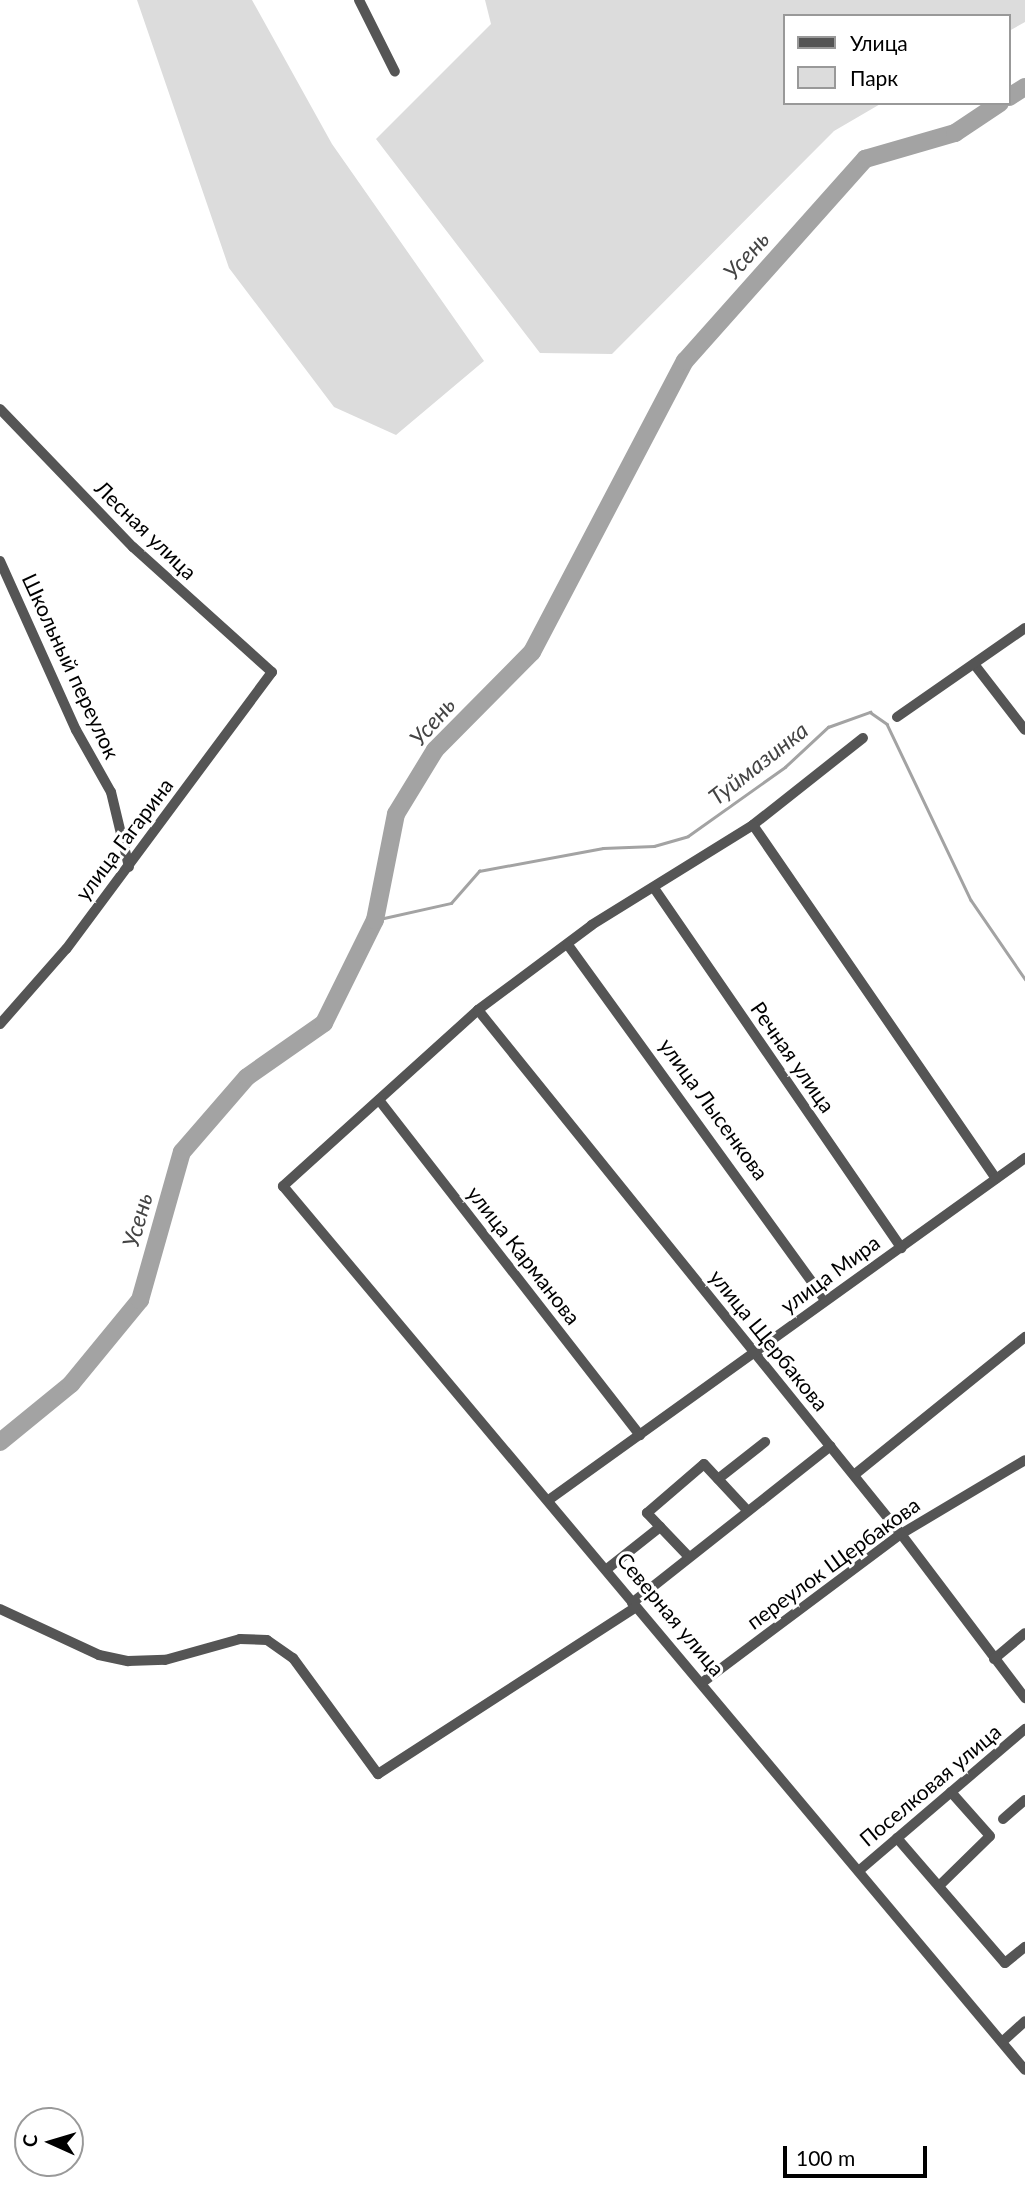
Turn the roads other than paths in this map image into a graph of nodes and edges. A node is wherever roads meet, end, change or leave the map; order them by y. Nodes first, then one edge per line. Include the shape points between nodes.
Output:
1 (359, 0) edge
2 (394, 72) dead end
3 (0, 409) edge
4 (0, 561) edge
5 (1025, 628) edge
6 (974, 664) junction
7 (272, 672) joint
8 (897, 717) dead end
9 (1025, 730) edge
10 (863, 738) dead end
11 (753, 825) junction
12 (129, 867) junction
13 (654, 888) junction
14 (568, 944) junction
15 (478, 1010) junction
16 (0, 1024) edge
17 (379, 1100) junction
18 (1025, 1158) edge
19 (996, 1179) junction
20 (901, 1248) junction
21 (825, 1300) junction
22 (1025, 1337) edge
23 (755, 1353) junction
24 (640, 1435) junction
25 (765, 1442) dead end
26 (831, 1446) junction
27 (1025, 1460) edge
28 (854, 1475) junction
29 (718, 1479) junction
30 (550, 1499) junction
31 (746, 1509) junction
32 (660, 1527) junction
33 (901, 1534) junction
34 (689, 1557) junction
35 (607, 1569) junction
36 (634, 1605) junction
37 (0, 1609) edge
38 (1025, 1633) edge
39 (994, 1659) junction
40 (703, 1682) junction
41 (1025, 1699) edge
42 (1025, 1729) edge
43 (951, 1792) junction
44 (1025, 1800) edge
45 (1003, 1819) dead end
46 (897, 1838) junction
47 (861, 1870) junction
48 (939, 1886) junction
49 (1025, 1947) edge
50 (1025, 2021) edge
51 (1002, 2042) junction
52 (1025, 2070) edge

1 - 2 street
3 - 7 street, Лесная улица via 133,547
4 - 12 street, Школьный переулок via 76,730 111,793
5 - 6 street
6 - 8 street
6 - 9 street
7 - 12 street, улица Гагарина
10 - 11 street
11 - 13 street
11 - 19 street
12 - 16 street, улица Гагарина
13 - 14 street
13 - 20 street, Речная улица
14 - 15 street
14 - 21 street, улица Лысенкова
15 - 17 street
15 - 23 street, улица Щербакова
17 - 24 street, улица Карманова
17 - 30 street, Северная улица via 283,1186
18 - 19 street, улица Мира
19 - 20 street, улица Мира
20 - 21 street, улица Мира
21 - 23 street, улица Мира
22 - 28 street
23 - 24 street, улица Мира
23 - 26 street, улица Щербакова
24 - 30 street, улица Мира
25 - 29 street
26 - 28 street, улица Щербакова
26 - 31 street
27 - 33 street, переулок Щербакова
28 - 33 street, улица Щербакова
29 - 31 street
29 - 32 street via 704,1464 647,1513
30 - 35 street, Северная улица
31 - 34 street
32 - 34 street
32 - 35 street
33 - 39 street, улица Щербакова
33 - 40 street, переулок Щербакова
34 - 36 street
35 - 36 street, Северная улица
36 - 37 street via 378,1774 293,1658 267,1640 240,1639 165,1660 128,1661 99,1655
36 - 40 street, Северная улица
38 - 39 street
39 - 41 street, улица Щербакова
40 - 47 street, Северная улица
42 - 43 street, Поселковая улица
43 - 46 street, Поселковая улица
43 - 48 street via 990,1836
44 - 45 street
46 - 47 street, Поселковая улица
46 - 48 street
47 - 51 street, Северная улица
48 - 49 street via 1005,1963
50 - 51 street
51 - 52 street, Северная улица

